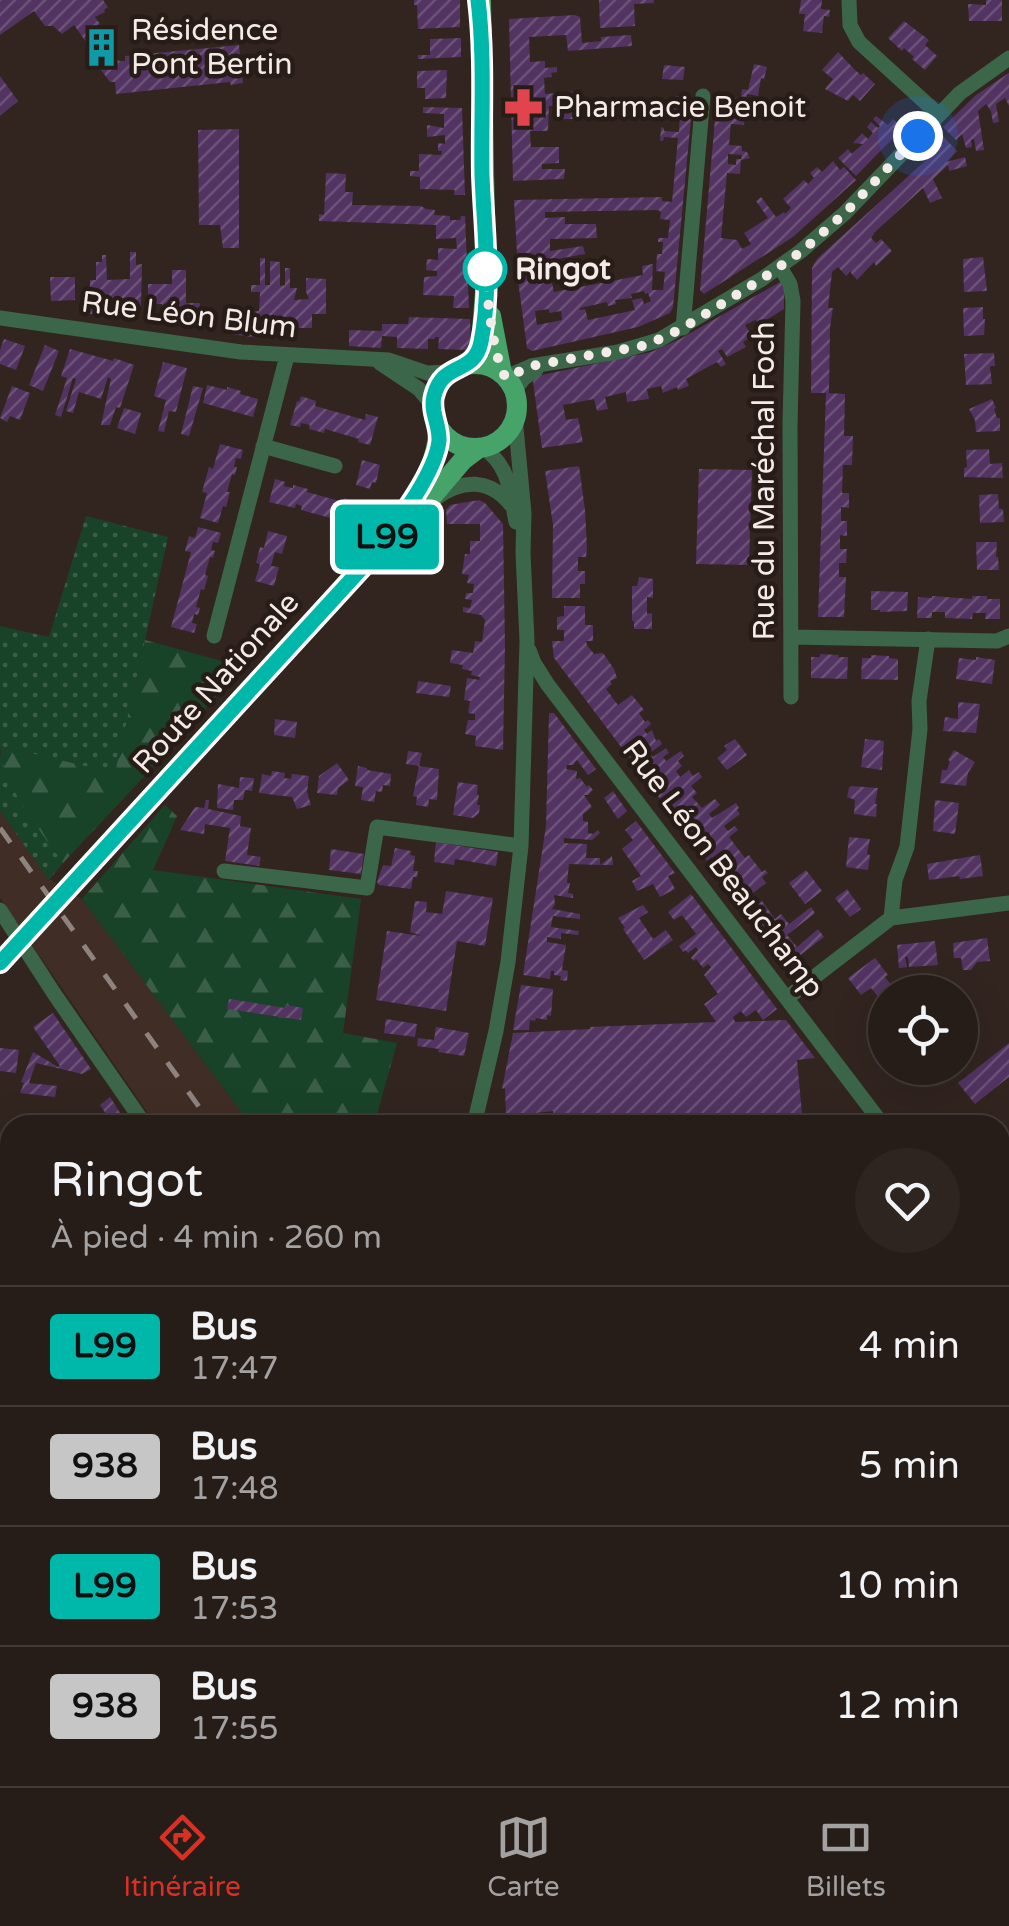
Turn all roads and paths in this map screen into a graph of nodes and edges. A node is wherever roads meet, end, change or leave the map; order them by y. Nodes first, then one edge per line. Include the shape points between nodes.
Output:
1 (849, 0) edge
2 (479, 5) edge
3 (1009, 58) edge
4 (703, 96) dead end
5 (938, 114) junction
6 (780, 267) junction
7 (486, 280) junction
8 (0, 318) edge
9 (683, 328) junction
10 (287, 356) junction
11 (371, 360) junction
12 (460, 368) junction
13 (507, 381) junction
14 (436, 416) junction
15 (515, 418) junction
16 (263, 446) junction
17 (480, 448) junction
18 (335, 466) dead end
19 (428, 503) junction
20 (513, 507) junction
21 (523, 553) junction
22 (371, 558) junction
23 (214, 636) dead end
24 (792, 636) junction
25 (1009, 636) edge
26 (928, 639) junction
27 (527, 641) junction
28 (791, 697) dead end
29 (521, 846) junction
30 (224, 871) dead end
31 (1009, 903) edge
32 (0, 910) edge
33 (891, 918) junction
34 (0, 963) edge
35 (787, 998) junction
36 (139, 1115) edge
37 (476, 1115) edge
38 (875, 1115) edge

1 - 5 street via 859,42
2 - 7 main road
3 - 5 street
4 - 9 street
5 - 6 street via 845,213
6 - 9 street
6 - 24 street, Rue du Maréchal Foch via 792,293
7 - 12 main road via 481,342 477,355
7 - 13 main road
8 - 10 street, Rue Léon Blum
9 - 13 street via 647,345 552,362
10 - 11 street, Rue Léon Blum
10 - 16 street
11 - 12 street, Rue Léon Blum via 428,373
11 - 14 street, Rue Léon Blum via 419,389
12 - 13 main road via 482,364
12 - 14 main road via 438,387
13 - 15 main road via 517,402
14 - 17 main road via 453,442
14 - 22 main road, Route Nationale via 433,462
15 - 17 main road via 504,436
15 - 21 street
16 - 18 street
16 - 23 street
17 - 19 main road, Route Nationale
17 - 20 street via 504,469
19 - 20 street, Route Nationale via 456,486 477,483
19 - 22 main road, Route Nationale
20 - 21 street
21 - 27 street
22 - 34 main road, Route Nationale, bridge
24 - 26 street
24 - 28 street, Rue du Maréchal Foch
25 - 26 street
26 - 33 street via 907,848
27 - 29 street
27 - 35 street, Rue Léon Beauchamp via 548,685
29 - 30 street via 377,827 367,888
29 - 37 street via 508,962
31 - 33 street
32 - 36 street
33 - 35 street
35 - 38 street, Rue Léon Beauchamp

